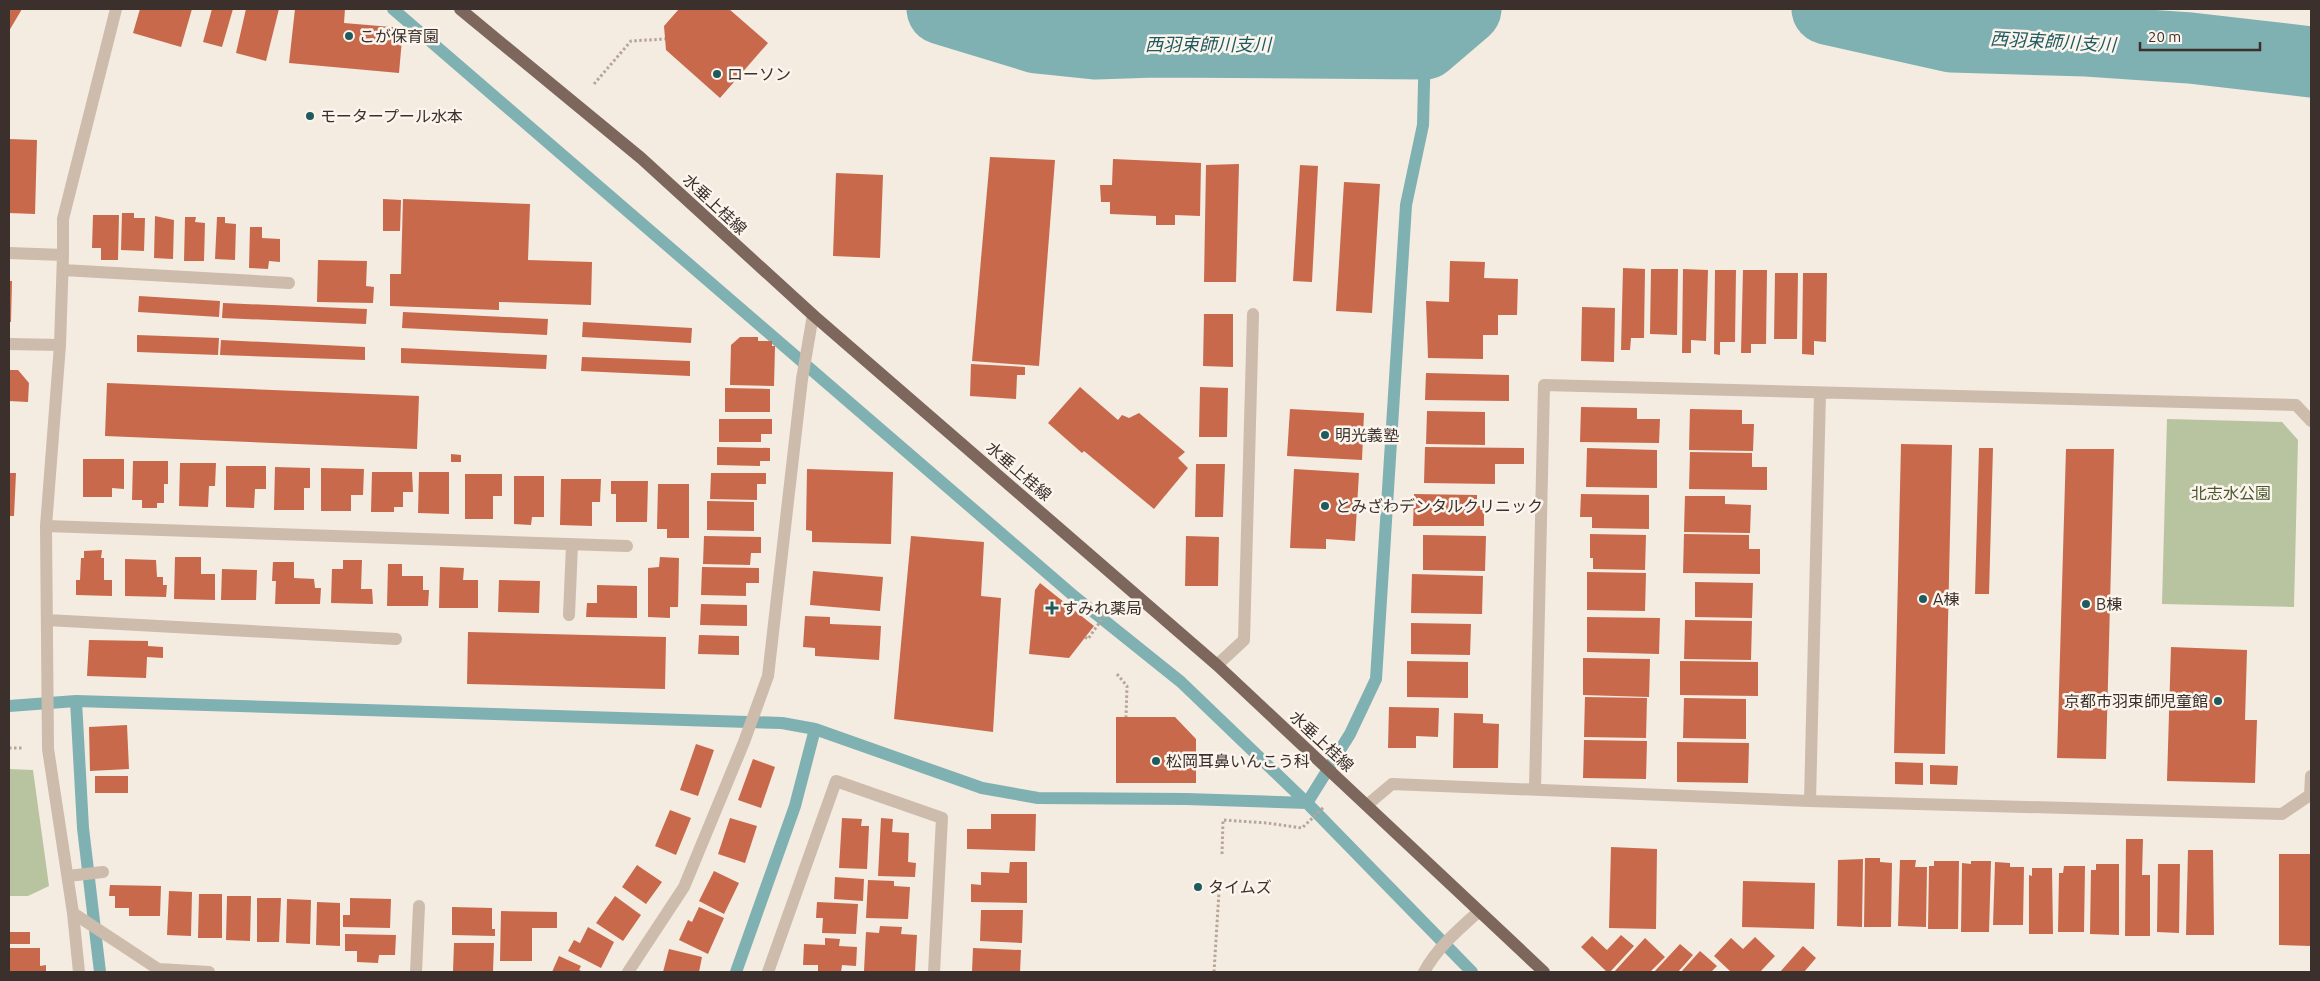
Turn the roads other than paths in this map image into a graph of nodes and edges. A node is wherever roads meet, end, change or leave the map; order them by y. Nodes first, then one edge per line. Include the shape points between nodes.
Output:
1 (116, 9) edge
2 (460, 9) edge
3 (9, 253) edge
4 (63, 255) junction
5 (63, 270) junction
6 (289, 283) dead end
7 (1253, 314) dead end
8 (813, 315) junction
9 (9, 344) edge
10 (60, 345) junction
11 (1820, 394) junction
12 (2311, 421) edge
13 (46, 526) junction
14 (572, 545) junction
15 (627, 546) dead end
16 (569, 616) dead end
17 (47, 620) junction
18 (396, 639) dead end
19 (1217, 664) junction
20 (2311, 776) edge
21 (1535, 789) junction
22 (1810, 801) junction
23 (1367, 805) junction
24 (93, 873) dead end
25 (68, 876) junction
26 (419, 906) dead end
27 (1478, 912) junction
28 (79, 917) junction
29 (1427, 967) edge
30 (79, 972) edge
31 (209, 972) edge
32 (416, 972) edge
33 (628, 972) edge
34 (768, 972) edge
35 (934, 972) edge
36 (1544, 972) edge

1 - 4 street via 64,219
2 - 8 main road, 水垂上桂線 via 641,158
3 - 4 street
4 - 5 street
5 - 6 street
5 - 10 street
7 - 19 street via 1244,640
8 - 19 main road, 水垂上桂線
8 - 33 street via 802,379 768,676 684,887
9 - 10 street
10 - 13 street
11 - 12 street via 2296,404
11 - 21 street via 1544,385
11 - 22 street
13 - 14 street
13 - 17 street
14 - 15 street
14 - 16 street
17 - 18 street
17 - 25 street via 48,748
19 - 23 main road, 水垂上桂線
20 - 22 street via 2310,794 2282,814
21 - 22 street
21 - 23 street via 1392,784
23 - 27 main road, 水垂上桂線
24 - 25 street
25 - 28 street
26 - 32 street
27 - 29 street via 1452,936
27 - 36 main road, 水垂上桂線
28 - 30 street
28 - 31 street via 158,969
34 - 35 street via 836,781 942,818

